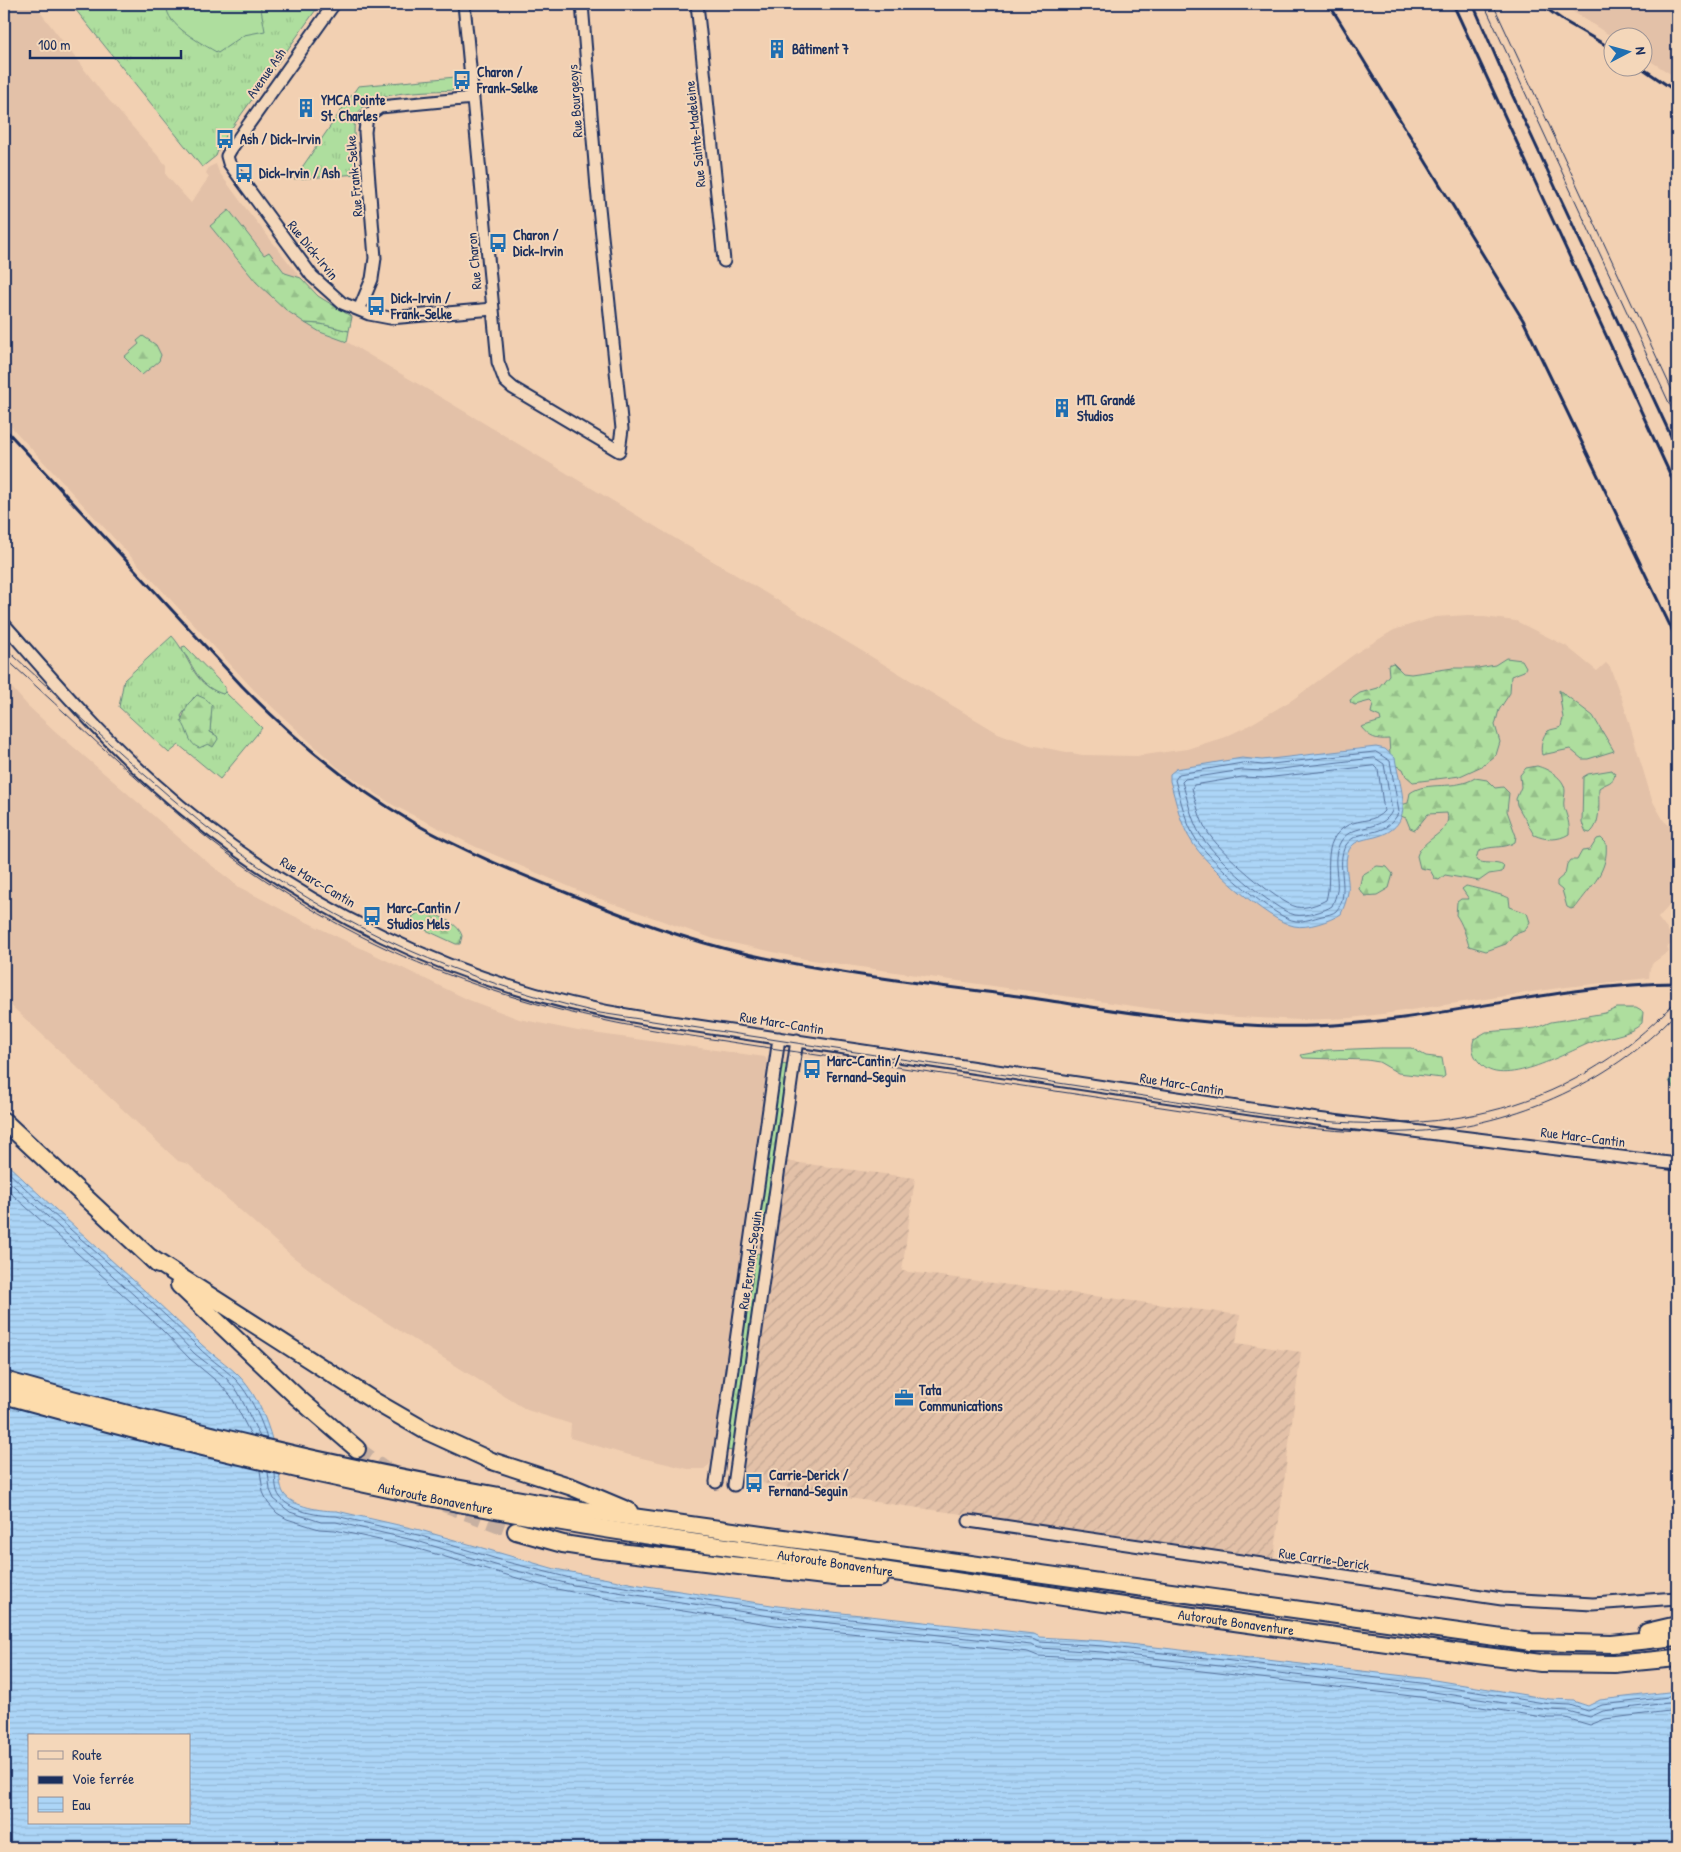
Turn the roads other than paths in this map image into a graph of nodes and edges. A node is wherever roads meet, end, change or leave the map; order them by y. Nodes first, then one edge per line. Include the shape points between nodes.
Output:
1 (334, 4) edge
2 (464, 4) edge
3 (582, 4) edge
4 (697, 4) edge
5 (473, 98) junction
6 (227, 161) joint
7 (724, 261) dead end
8 (493, 309) junction
9 (359, 310) junction
10 (620, 452) joint
11 (4, 624) edge
12 (779, 1038) junction
13 (797, 1040) junction
14 (4, 1121) edge
15 (1677, 1164) edge
16 (150, 1258) junction
17 (4, 1380) edge
18 (4, 1395) edge
19 (358, 1449) tunnel mouth
20 (306, 1464) junction
21 (716, 1482) dead end
22 (734, 1485) dead end
23 (652, 1520) junction
24 (969, 1521) dead end
25 (516, 1531) tunnel mouth
26 (941, 1580) junction
27 (1677, 1598) edge
28 (1677, 1625) edge
29 (1677, 1637) edge
30 (1531, 1642) junction
31 (1677, 1658) edge

1 - 6 street, Avenue Ash via 231,149
2 - 5 street, Rue Charon
3 - 10 street, Rue Bourgeoys via 622,429
4 - 7 street, Rue Sainte-Madeleine
5 - 8 street, Rue Charon
5 - 9 street, Rue Frank-Selke via 380,107 367,116 365,132 375,258 370,283
6 - 9 street, Rue Dick-Irvin via 312,276 335,298
8 - 9 street, Rue Dick-Irvin via 399,318
8 - 10 street, Rue Charon via 498,362 505,381 525,397
11 - 12 street, Rue Marc-Cantin via 106,736 172,799 258,864 354,921 461,970 548,997 629,1016
12 - 13 street, Rue Marc-Cantin
12 - 21 street, Rue Fernand-Seguin
13 - 15 street, Rue Marc-Cantin via 1317,1119
13 - 22 street, Rue Fernand-Seguin
14 - 16 highway
16 - 19 highway via 297,1398
16 - 23 highway via 426,1432 492,1461
17 - 20 highway, Autoroute Bonaventure
18 - 20 highway, Autoroute Bonaventure via 110,1424
20 - 23 highway, Autoroute Bonaventure
20 - 26 highway, Autoroute Bonaventure via 544,1519
23 - 30 highway, Autoroute Bonaventure
24 - 27 street, Rue Carrie-Derick via 1510,1600 1593,1604
25 - 26 highway via 563,1544 615,1552 842,1578
26 - 31 highway, Autoroute Bonaventure via 1541,1663 1586,1665
28 - 30 highway via 1608,1638
29 - 30 highway, Autoroute Bonaventure via 1612,1644

